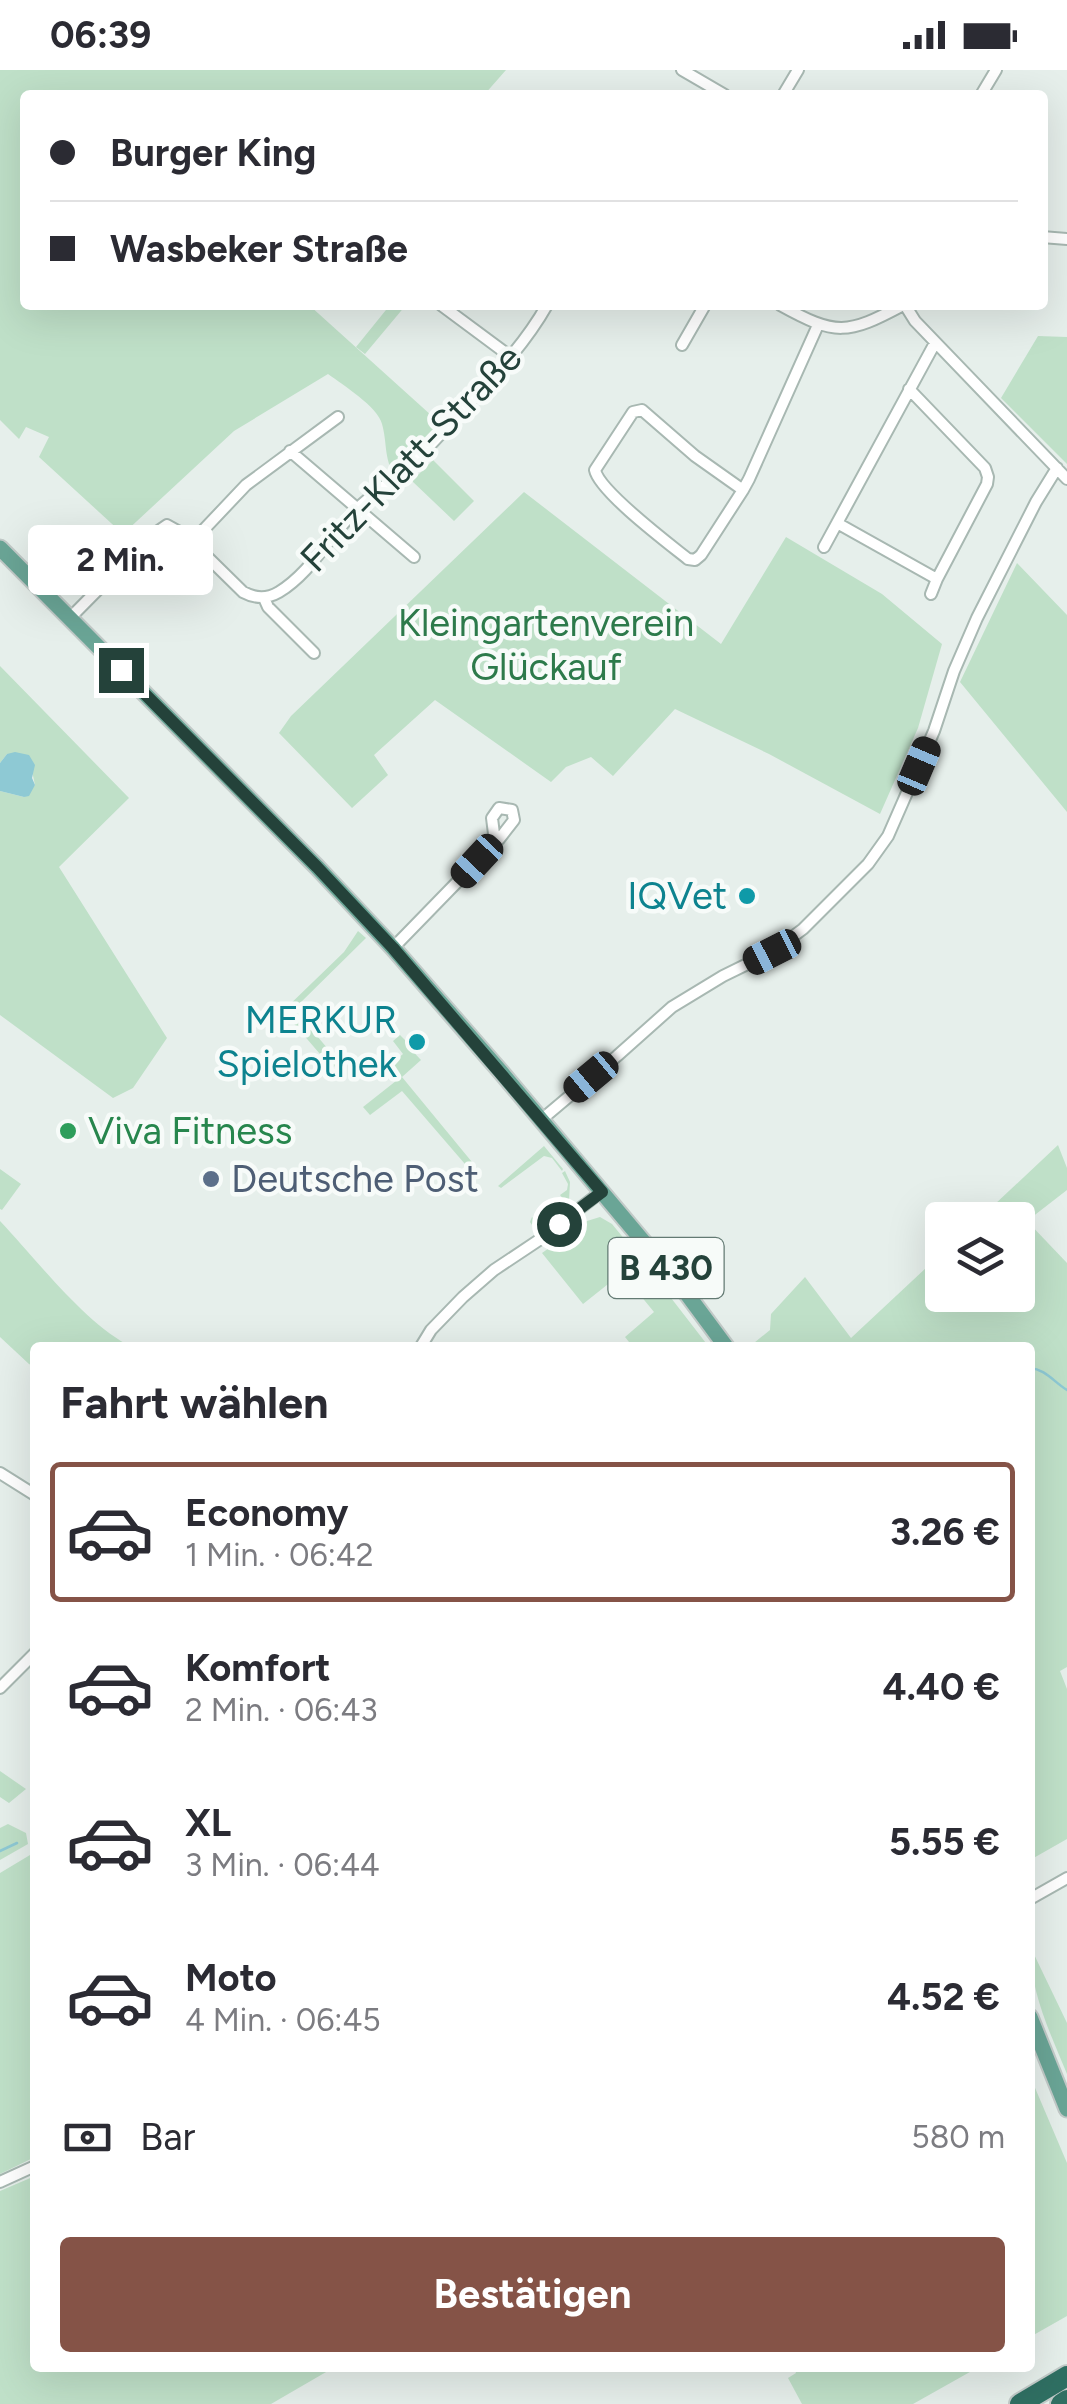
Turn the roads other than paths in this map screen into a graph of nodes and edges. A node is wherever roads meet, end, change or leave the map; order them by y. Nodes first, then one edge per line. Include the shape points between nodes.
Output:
1 (682, 70) edge
2 (706, 70) edge
3 (699, 82) junction
4 (715, 90) edge
5 (448, 310) edge
6 (544, 310) edge
7 (701, 310) edge
8 (789, 310) edge
9 (894, 310) edge
10 (907, 310) edge
11 (818, 326) junction
12 (936, 343) junction
13 (682, 345) dead end
14 (511, 357) junction
15 (908, 389) junction
16 (338, 417) dead end
17 (290, 451) junction
18 (1056, 468) junction
19 (1067, 479) edge
20 (743, 490) junction
21 (358, 508) junction
22 (837, 523) junction
23 (193, 541) junction
24 (824, 547) dead end
25 (0, 548) edge
26 (414, 557) dead end
27 (937, 579) junction
28 (930, 594) dead end
29 (264, 598) junction
30 (70, 618) junction
31 (314, 653) dead end
32 (495, 842) dead end
33 (393, 948) junction
34 (541, 1120) junction
35 (602, 1192) junction
36 (424, 1342) edge
37 (723, 1342) edge
38 (0, 1473) edge
39 (30, 1492) edge
40 (30, 1658) edge
41 (0, 1688) edge
42 (1067, 1878) edge
43 (1035, 1896) edge
44 (1035, 2030) edge
45 (1067, 2110) edge
46 (30, 2168) edge
47 (0, 2182) edge
48 (1067, 2376) edge
49 (1020, 2404) edge

1 - 3 street
2 - 3 street
3 - 4 street
5 - 14 street
6 - 14 street, Fritz-Klatt-Straße
7 - 13 street
8 - 11 street
9 - 11 street via 856,326
10 - 12 street
11 - 20 street
12 - 15 street
12 - 18 street
14 - 21 street, Fritz-Klatt-Straße via 437,438
15 - 22 street
15 - 27 street via 974,454 988,477
16 - 17 street
17 - 21 street
17 - 23 street via 236,493
18 - 19 street
18 - 34 street via 977,618 888,836 868,864 804,929 672,1007
20 - 20 street via 692,560 638,518 595,470 633,412 642,410
21 - 26 street
21 - 29 street, Fritz-Klatt-Straße via 304,571
22 - 24 street
22 - 27 street
23 - 29 street, Fritz-Klatt-Straße via 243,592
23 - 30 street via 162,526
25 - 30 main road, B 430
27 - 28 street
29 - 31 street, Fritz-Klatt-Straße
30 - 33 main road, B 430
32 - 33 street
33 - 34 main road, B 430
34 - 35 main road, B 430
35 - 36 street via 494,1270
35 - 37 main road, B 430
38 - 39 street
40 - 41 street
42 - 43 street
44 - 45 main road
46 - 47 street
48 - 49 highway

